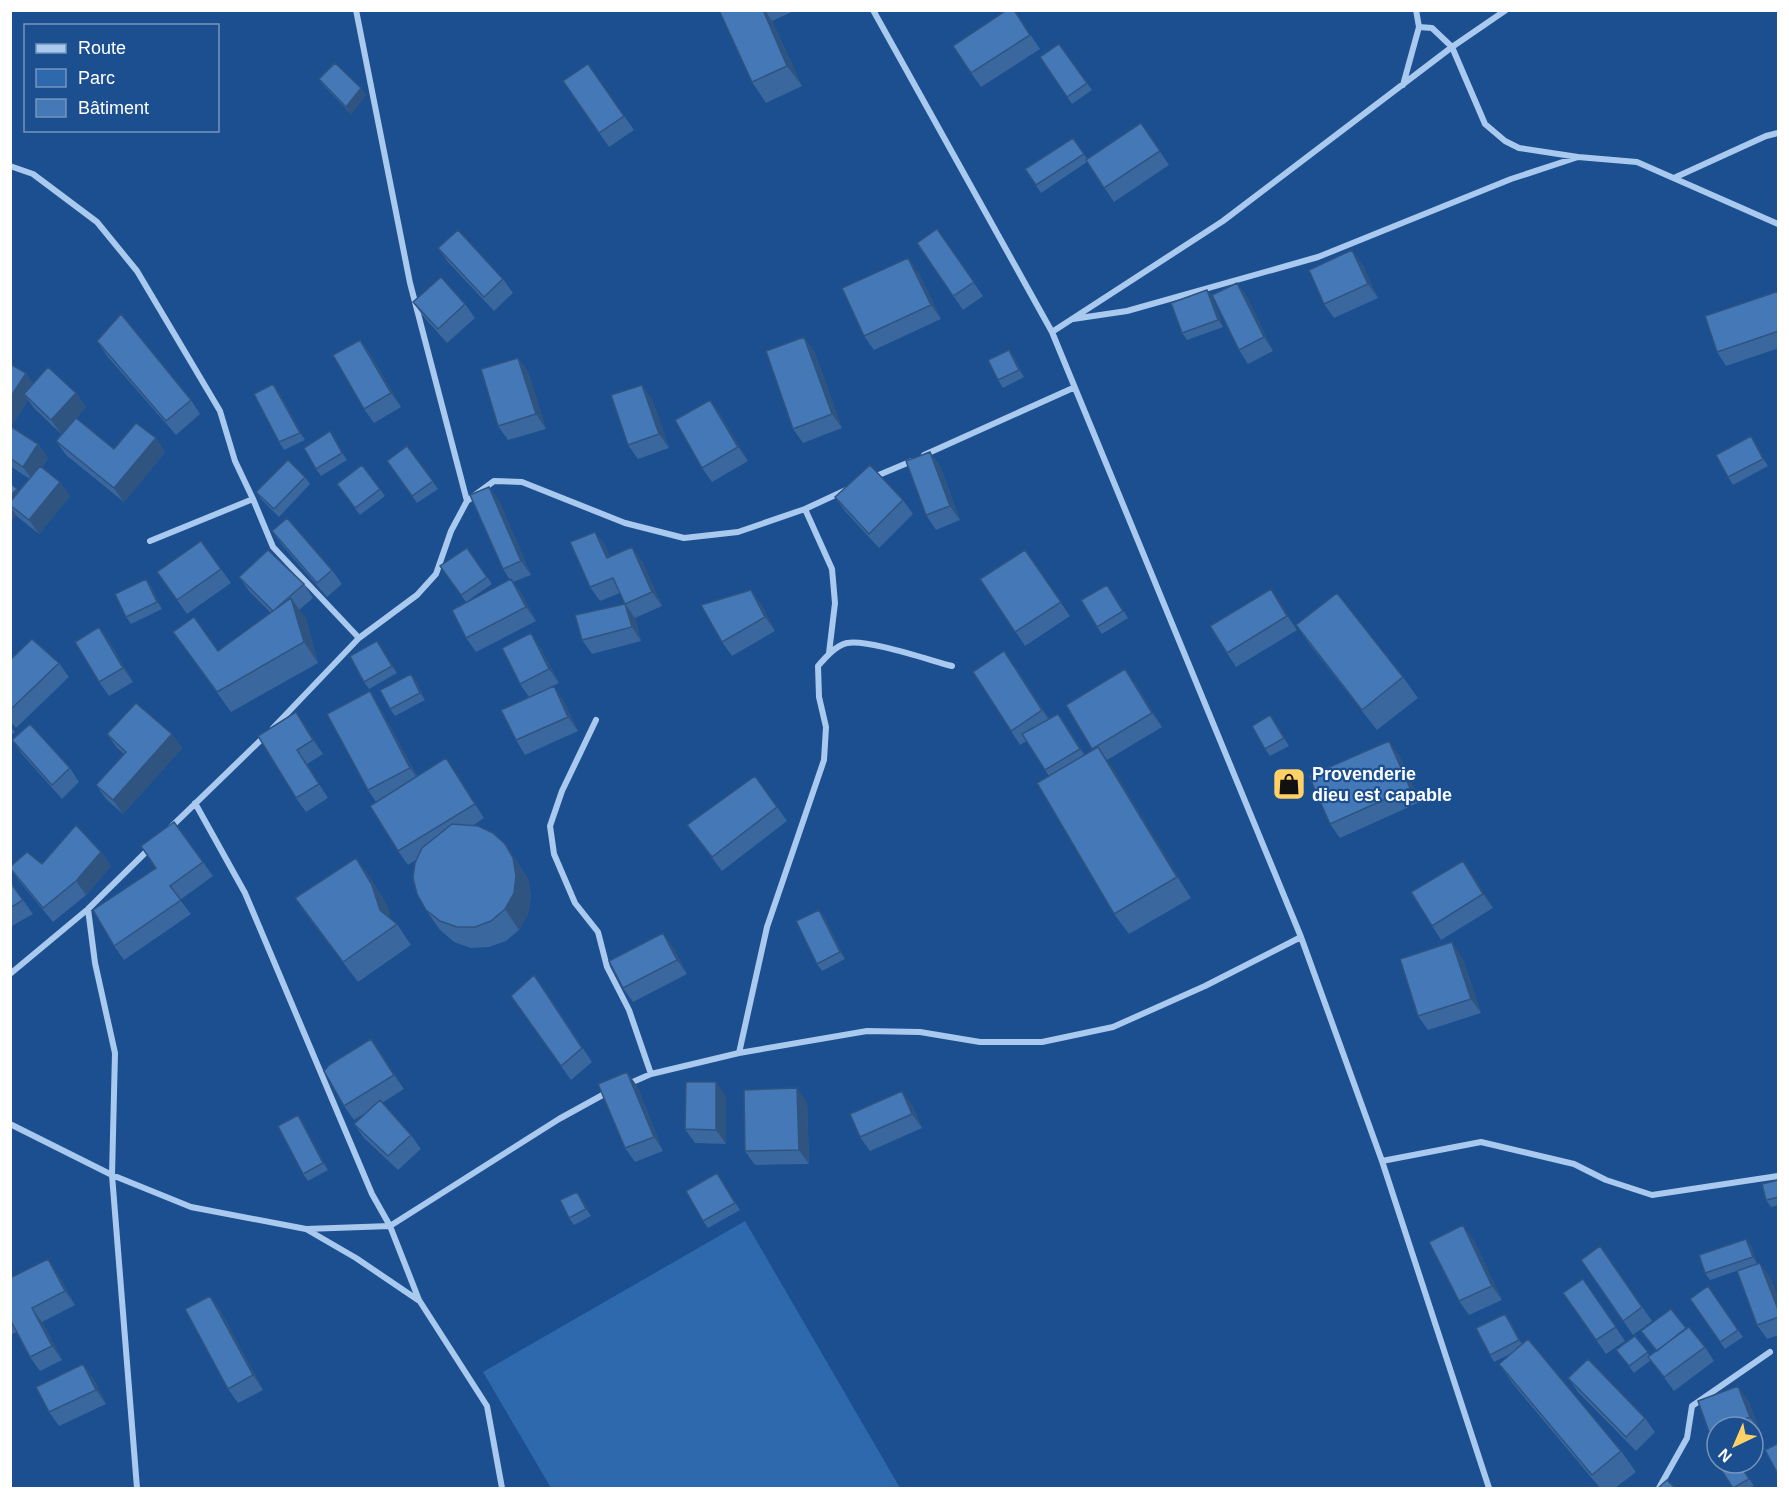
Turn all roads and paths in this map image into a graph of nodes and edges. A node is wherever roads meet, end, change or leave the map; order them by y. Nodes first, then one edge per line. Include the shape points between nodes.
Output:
1 (356, 10) edge
2 (873, 10) edge
3 (1416, 10) edge
4 (1506, 10) edge
5 (1419, 27) junction
6 (1452, 47) junction
7 (1402, 86) junction
8 (1779, 133) edge
9 (1578, 157) junction
10 (10, 166) edge
11 (1676, 177) junction
12 (1779, 224) edge
13 (1073, 319) junction
14 (1052, 332) junction
15 (1074, 388) junction
16 (871, 479) edge
17 (849, 489) edge
18 (254, 499) junction
19 (467, 501) junction
20 (806, 509) junction
21 (150, 541) dead end
22 (359, 638) junction
23 (829, 653) junction
24 (952, 666) dead end
25 (596, 720) dead end
26 (195, 803) junction
27 (162, 835) edge
28 (154, 843) edge
29 (88, 909) junction
30 (1301, 937) junction
31 (10, 975) edge
32 (739, 1053) junction
33 (651, 1074) junction
34 (621, 1086) edge
35 (612, 1091) edge
36 (10, 1124) edge
37 (1382, 1161) junction
38 (112, 1175) junction
39 (1779, 1176) edge
40 (390, 1226) junction
41 (306, 1230) junction
42 (418, 1300) junction
43 (1770, 1352) dead end
44 (137, 1488) edge
45 (502, 1488) edge
46 (1489, 1488) edge
47 (1659, 1488) edge

1 - 19 street via 410,283
2 - 14 street
3 - 5 street
4 - 6 street
5 - 6 street via 1432,28
5 - 7 street
6 - 7 street
6 - 9 street via 1485,124 1519,148
7 - 13 street via 1223,221
8 - 11 street
9 - 11 street via 1637,162
9 - 13 street via 1511,178 1318,257 1127,311
10 - 18 street via 33,174 97,222 137,271 220,411 236,461
11 - 12 street
13 - 14 street
14 - 15 street
15 - 16 street
15 - 30 street
17 - 20 street
18 - 21 street
18 - 22 street via 273,547
19 - 20 street via 494,481 522,482 625,524 684,538 738,532
19 - 22 street via 451,531 436,574 417,595
20 - 23 street via 832,569 835,603
22 - 26 street
23 - 24 street via 847,643 866,644
23 - 32 street via 818,666 819,697 826,727 824,760 767,927
25 - 33 street via 550,826 554,854 575,903 598,932 607,967 629,1010
26 - 27 street
26 - 40 street via 245,893 372,1194
28 - 29 street
29 - 31 street
29 - 38 street via 95,963 115,1053
30 - 32 street via 1113,1027 1042,1042 980,1042 920,1032 867,1031
30 - 37 street
32 - 33 street
33 - 34 street
35 - 40 street via 559,1119
36 - 38 street
37 - 39 street via 1481,1142 1574,1164 1606,1180 1652,1195
37 - 46 street
38 - 41 street via 191,1207
38 - 44 street
40 - 41 street
40 - 42 street
41 - 42 street
42 - 45 street via 487,1406
43 - 47 street via 1692,1406 1687,1438

